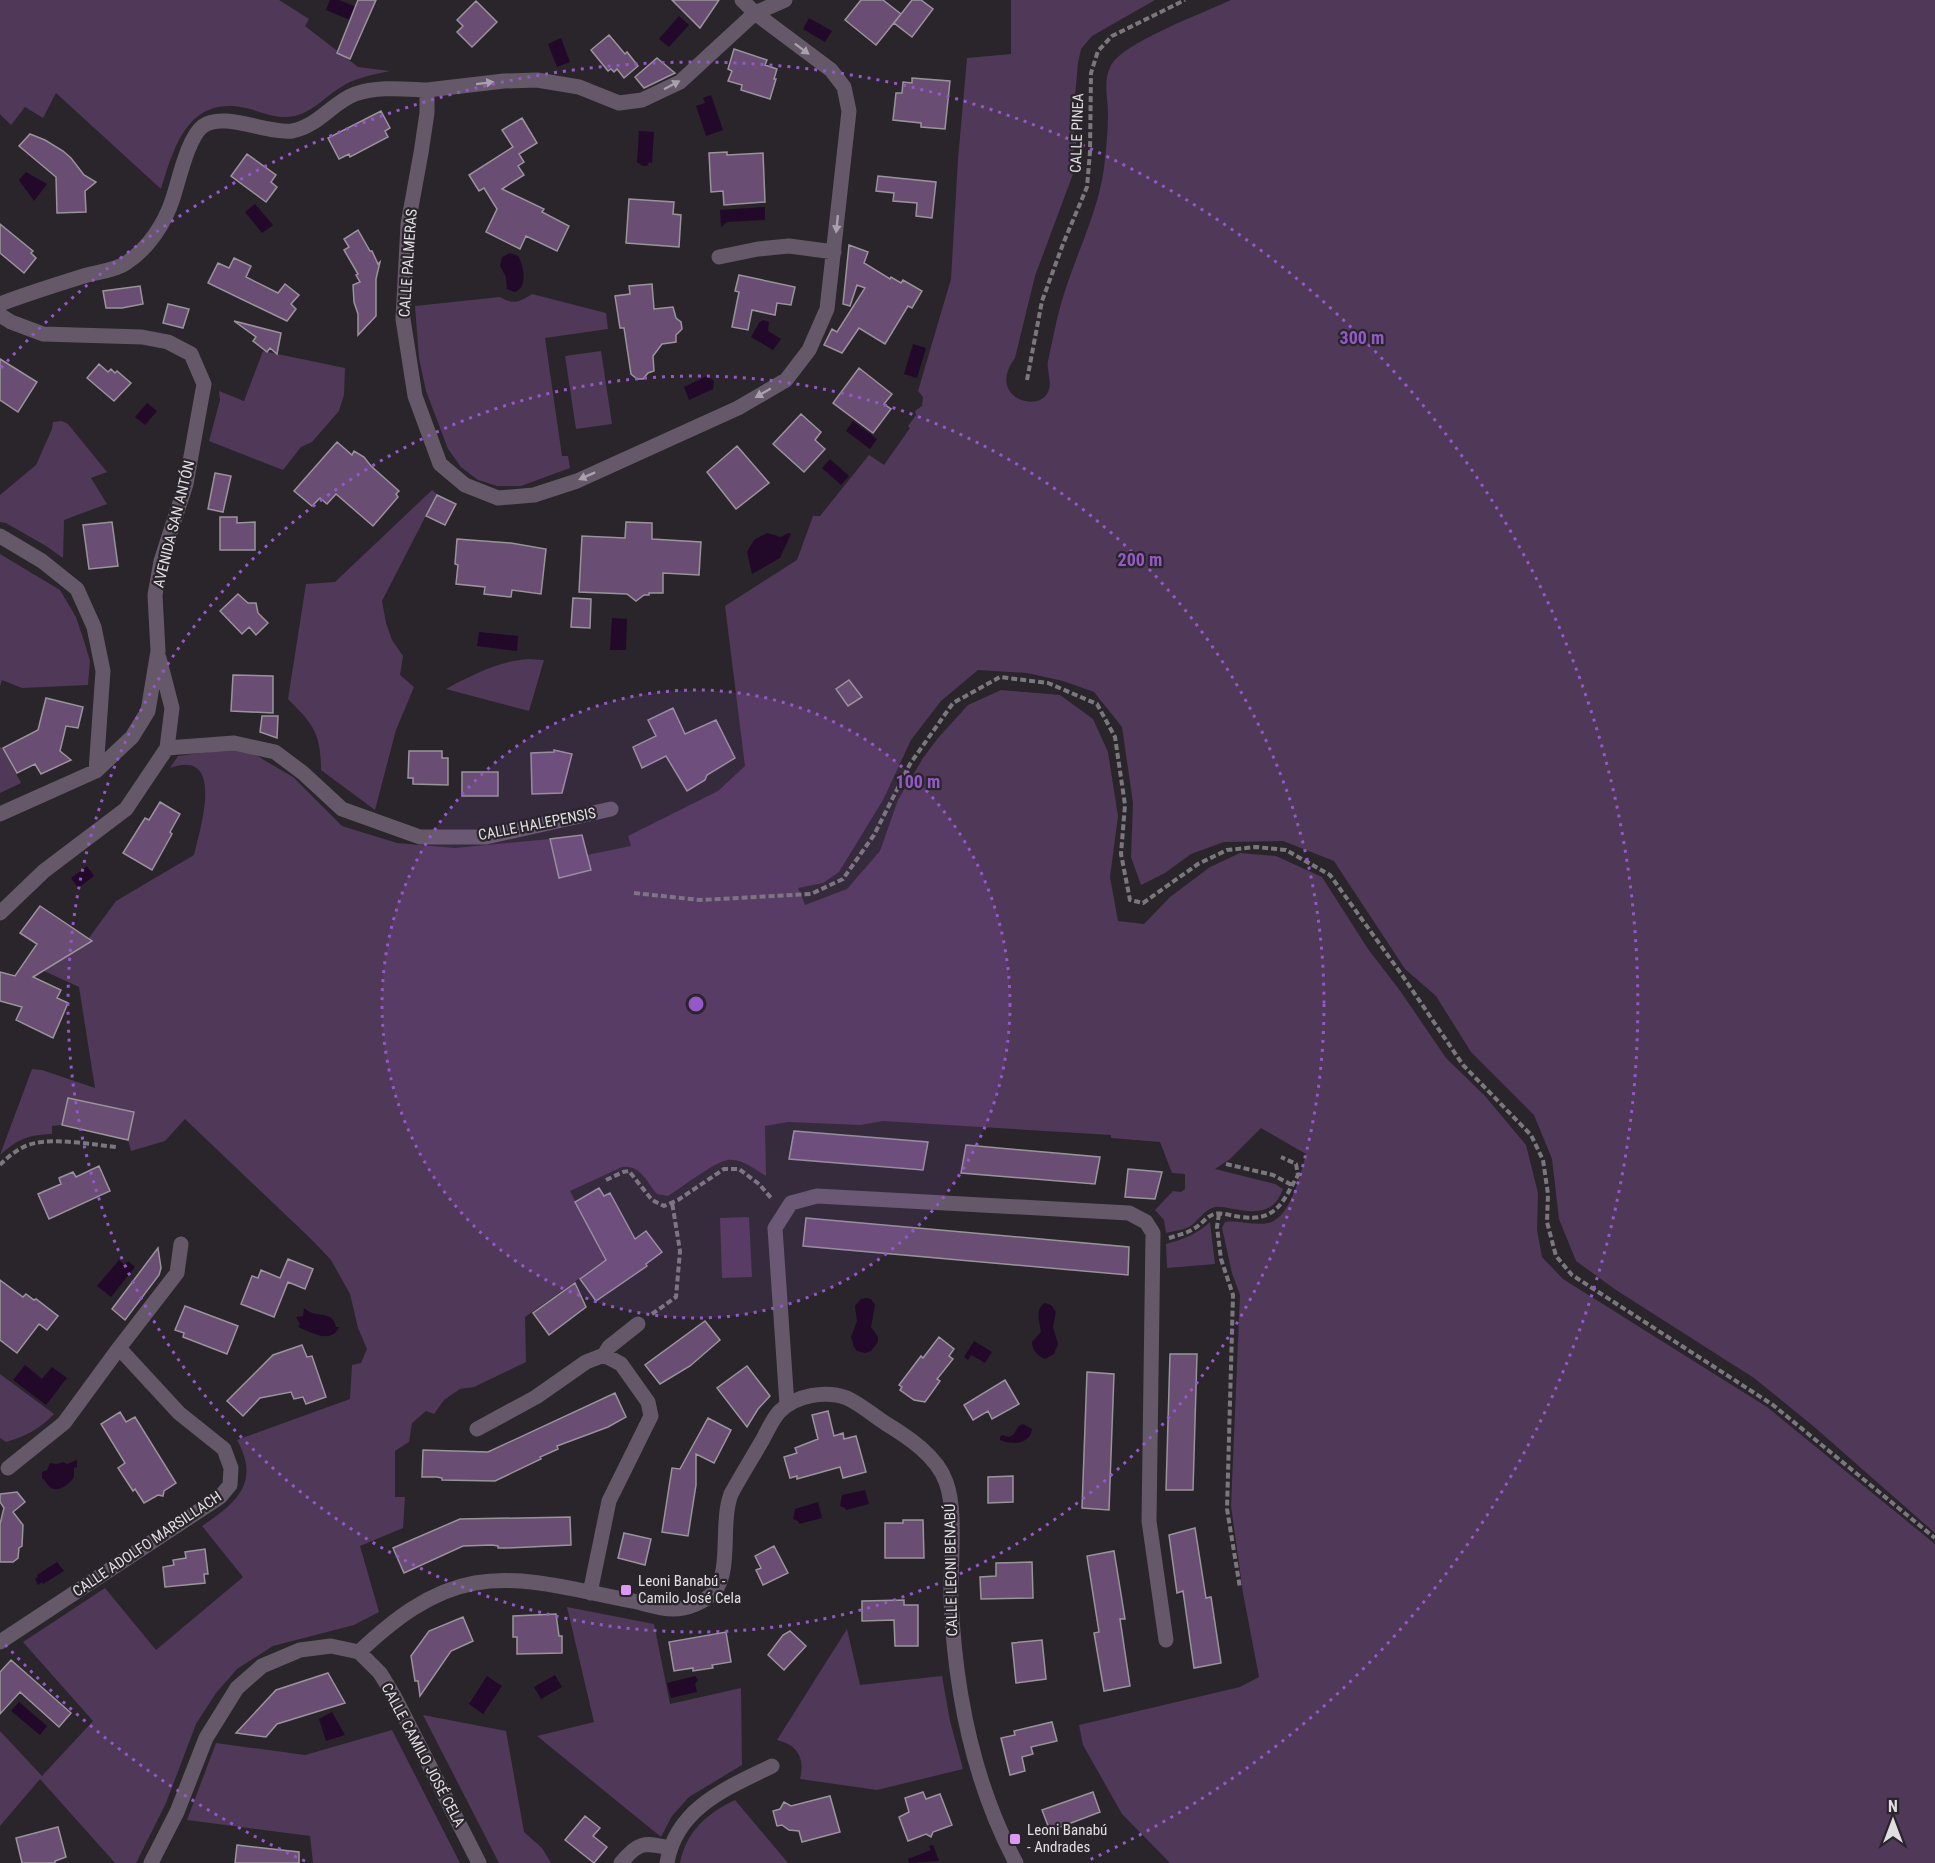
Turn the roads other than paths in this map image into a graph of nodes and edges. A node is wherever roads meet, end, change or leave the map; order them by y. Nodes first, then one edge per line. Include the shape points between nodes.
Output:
1 (742, 0) edge
2 (785, 0) edge
3 (755, 14) junction
4 (427, 90) junction
5 (834, 252) junction
6 (719, 257) dead end
7 (0, 304) edge
8 (0, 315) edge
9 (0, 536) edge
10 (158, 651) junction
11 (167, 748) junction
12 (96, 771) junction
13 (611, 810) dead end
14 (0, 813) edge
15 (0, 913) edge
16 (181, 1244) dead end
17 (638, 1324) road end
18 (119, 1348) junction
19 (604, 1355) junction
20 (787, 1405) junction
21 (477, 1429) dead end
22 (8, 1468) dead end
23 (590, 1593) junction
24 (1166, 1640) dead end
25 (0, 1642) edge
26 (359, 1652) junction
27 (772, 1766) dead end
28 (668, 1856) edge
29 (151, 1863) edge
30 (479, 1863) edge
31 (621, 1863) edge
32 (1016, 1863) edge

1 - 3 street, CALLE PALMERAS
2 - 3 street
4 -> 3 street via 537,80 579,87 619,103 642,100 680,82
3 -> 5 street, CALLE PALMERAS via 831,70 844,87 849,111
5 -> 4 street, CALLE PALMERAS via 827,309 809,350 786,380 738,408 577,481 534,495 498,498 465,485 441,464 415,396 404,319 408,224 427,113
4 - 7 street via 387,88 353,94 313,123 292,130 220,121 203,126 192,141 168,213 152,238 125,264
5 - 6 street via 789,246
8 - 10 street, AVENIDA SAN ANTÓN via 43,334 142,337 168,342 192,354 204,384 186,484 161,561 155,595
9 - 12 street via 42,561 76,589 94,627 103,671
10 - 11 street via 172,708
10 - 12 street, AVENIDA SAN ANTÓN via 148,711 132,737
11 - 13 street, CALLE HALEPENSIS via 234,743 275,752 342,809 420,837 486,837
11 - 15 street via 126,810 44,871
12 - 14 street, AVENIDA SAN ANTÓN
16 - 18 street via 177,1273
17 - 19 street
18 - 22 street via 64,1423
18 - 25 street, CALLE ADOLFO MARSILLACH via 179,1413 224,1449 231,1468 230,1485 220,1497
19 - 21 street via 586,1362 536,1397
19 - 23 street via 621,1364 648,1402 651,1416 609,1501
20 - 23 street via 774,1419 726,1507 723,1577 716,1591 705,1600 673,1609
20 - 24 street via 775,1228 791,1203 817,1196 1129,1213 1146,1222 1153,1233 1149,1521
20 - 32 street, CALLE LEONI BENABÚ via 825,1393 847,1399 894,1429 940,1469 951,1504 953,1649 958,1685 980,1780
23 - 26 street via 500,1580 455,1588 428,1599 387,1626
26 - 29 street via 331,1646 300,1650 262,1666 237,1688 206,1738 177,1812
26 - 30 street, CALLE CAMILO JOSÉ CELA via 380,1673 394,1696
27 - 28 street via 700,1806 681,1826
28 - 31 street via 649,1843 635,1848

